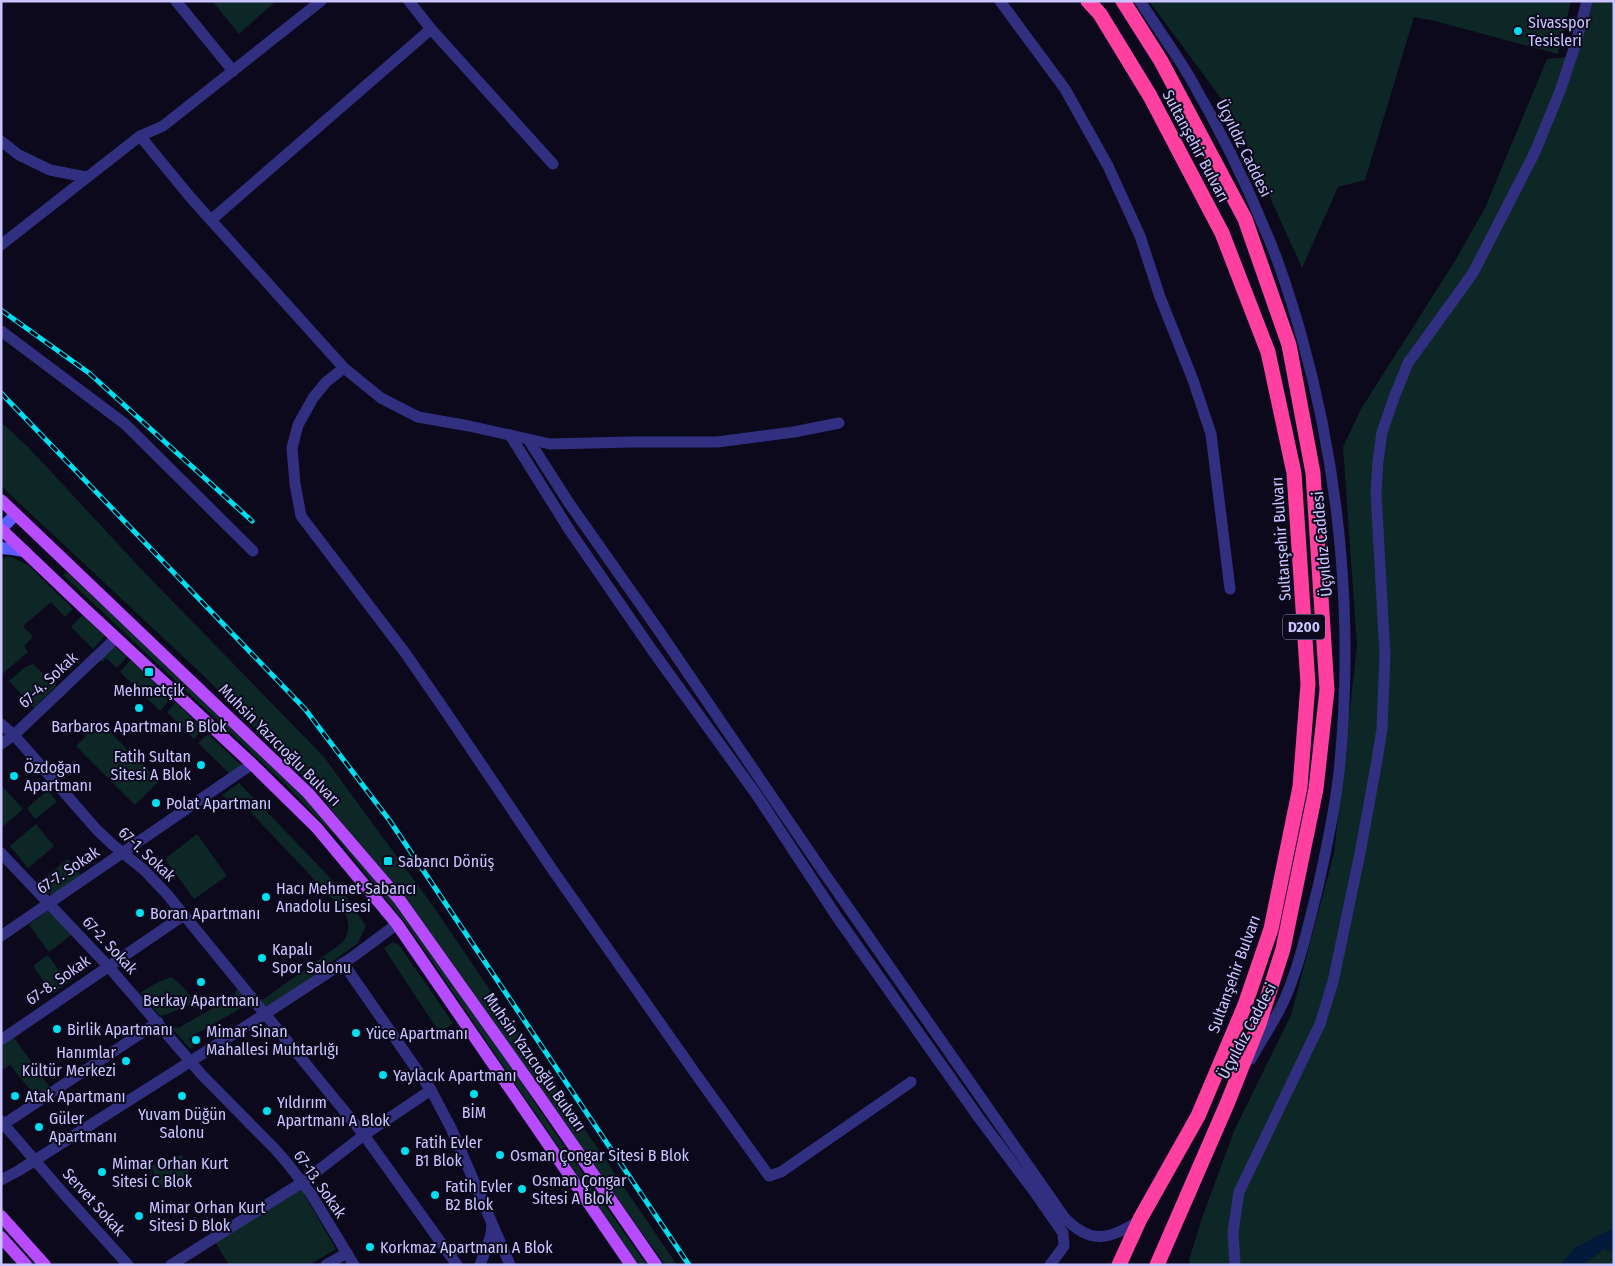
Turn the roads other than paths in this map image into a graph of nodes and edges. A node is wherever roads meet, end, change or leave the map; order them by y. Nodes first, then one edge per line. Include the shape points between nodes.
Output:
1 (176, 1) edge
2 (321, 1) edge
3 (409, 1) edge
4 (1000, 1) edge
5 (1088, 1) edge
6 (1123, 1) edge
7 (1140, 1) edge
8 (1587, 1) edge
9 (431, 28) junction
10 (233, 71) junction
11 (140, 136) junction
12 (1, 141) edge
13 (553, 164) dead end
14 (86, 177) junction
15 (211, 220) junction
16 (1, 245) edge
17 (1, 331) edge
18 (344, 368) junction
19 (839, 423) dead end
20 (510, 435) junction
21 (528, 439) junction
22 (3, 505) edge
23 (15, 514) junction
24 (1, 529) edge
25 (1, 548) edge
26 (24, 551) junction
27 (253, 551) dead end
28 (1230, 589) dead end
29 (116, 638) junction
30 (1, 724) edge
31 (14, 734) junction
32 (1, 744) edge
33 (252, 764) junction
34 (122, 852) junction
35 (1, 853) edge
36 (48, 903) junction
37 (184, 915) junction
38 (397, 924) junction
39 (1, 936) edge
40 (343, 963) junction
41 (108, 966) junction
42 (265, 1014) junction
43 (158, 1022) junction
44 (1, 1040) edge
45 (191, 1062) junction
46 (911, 1082) dead end
47 (431, 1090) junction
48 (1227, 1104) junction
49 (3, 1122) edge
50 (364, 1135) junction
51 (35, 1160) junction
52 (18, 1171) junction
53 (1, 1180) edge
54 (303, 1182) junction
55 (1, 1187) edge
56 (1048, 1201) junction
57 (1, 1216) edge
58 (1140, 1219) junction
59 (492, 1223) junction
60 (1, 1237) edge
61 (1165, 1249) junction
62 (347, 1253) junction
63 (26, 1265) edge
64 (44, 1265) edge
65 (128, 1265) edge
66 (171, 1265) edge
67 (326, 1265) edge
68 (354, 1265) edge
69 (457, 1265) edge
70 (480, 1265) edge
71 (510, 1265) edge
72 (632, 1265) edge
73 (656, 1265) edge
74 (1050, 1265) edge
75 (1119, 1265) edge
76 (1157, 1265) edge
77 (1166, 1265) edge
78 (1235, 1265) edge

1 - 10 street
2 - 10 street
3 - 9 street
4 - 28 street via 1065,89 1108,166 1140,236 1211,434
5 - 58 highway, Sultanşehir Bulvarı / D200 via 1100,14 1150,96 1222,233 1268,352 1294,473 1308,684 1300,787 1272,929 1198,1116
6 - 48 highway, Sultanşehir Bulvarı / D200 via 1161,61 1245,219 1288,345 1313,473 1327,690 1316,789 1283,949 1259,1024
7 - 48 street, Üçyıldız Caddesi via 1188,76 1232,156 1267,234 1294,310 1313,378 1338,518 1345,683 1339,773 1323,864 1304,944 1282,1004
8 - 78 street via 1560,91 1535,152 1473,273 1408,363 1382,432 1376,493 1385,655 1382,729 1333,982 1320,1024 1239,1192 1233,1232
9 - 13 street
9 - 15 street
10 - 11 street via 163,126
11 - 14 street
11 - 15 street
12 - 14 street via 19,155 50,170
14 - 16 street
15 - 18 street
17 - 27 street via 125,424
18 - 20 street via 381,398 418,417
18 - 46 street via 313,398 298,425 292,448 294,484 301,516 416,669 552,869 769,1176 781,1172
19 - 21 street via 717,442 550,444
20 - 21 street
20 - 56 street via 570,531 756,794 920,1036 979,1118
21 - 56 street
22 - 23 main road, Muhsin Yazıcıoğlu Bulvarı
23 - 24 street
23 - 73 main road, Muhsin Yazıcıoğlu Bulvarı via 308,793 399,899
24 - 26 main road, Muhsin Yazıcıoğlu Bulvarı
25 - 26 street
26 - 29 main road, Muhsin Yazıcıoğlu Bulvarı
29 - 31 street, 67-4. Sokak
29 - 33 main road, Muhsin Yazıcıoğlu Bulvarı
30 - 31 street, 67-1. Sokak
31 - 32 street, 67-4. Sokak
31 - 34 street, 67-1. Sokak via 97,830
33 - 34 street, 67-7. Sokak
33 - 38 main road, Muhsin Yazıcıoğlu Bulvarı via 317,828
34 - 36 street, 67-7. Sokak
34 - 37 street, 67-1. Sokak via 144,870
35 - 36 street, 67-2. Sokak
36 - 39 street, 67-7. Sokak
36 - 41 street, 67-2. Sokak
37 - 41 street, 67-8. Sokak
37 - 42 street, 67-1. Sokak
38 - 40 street
38 - 72 main road, Muhsin Yazıcıoğlu Bulvarı
40 - 42 street
40 - 47 street
41 - 43 street, 67-2. Sokak
41 - 44 street, 67-8. Sokak
42 - 45 street
42 - 50 street, 67-1. Sokak
43 - 45 street, 67-2. Sokak
43 - 49 street
45 - 51 street
45 - 54 street, 67-13. Sokak via 275,1148
47 - 50 street
47 - 59 street via 452,1128
48 - 61 highway, Sultanşehir Bulvarı / D200
49 - 51 street, Servet Sokak
50 - 54 street
50 - 69 street, 67-1. Sokak
51 - 52 street
51 - 65 street, Servet Sokak
52 - 53 street
52 - 55 street
54 - 62 street, 67-13. Sokak
54 - 66 street
56 - 58 street via 1073,1227 1096,1237 1124,1230
56 - 74 street via 1063,1234 1064,1246
57 - 64 main road
58 - 75 highway, Sultanşehir Bulvarı / D200
59 - 70 street
59 - 71 street
60 - 63 main road
61 - 76 highway, Sultanşehir Bulvarı / D200
61 - 77 street
62 - 67 street
62 - 68 street, 67-13. Sokak

